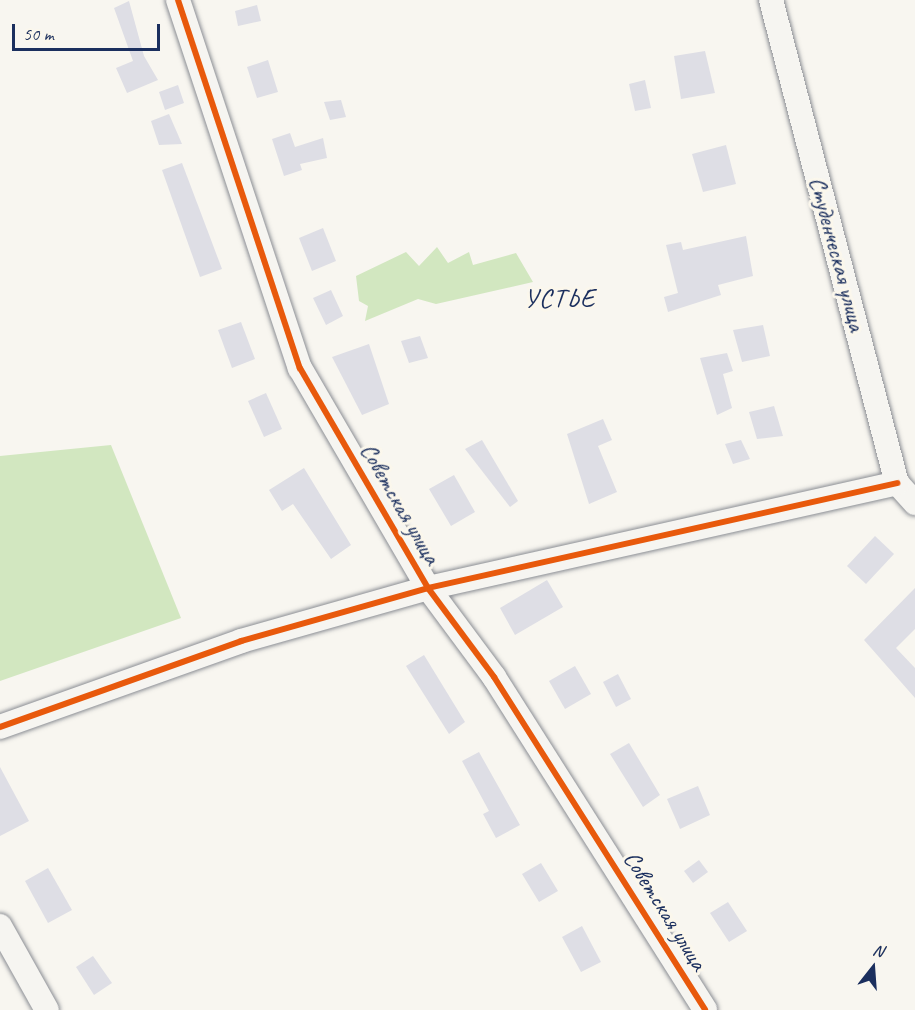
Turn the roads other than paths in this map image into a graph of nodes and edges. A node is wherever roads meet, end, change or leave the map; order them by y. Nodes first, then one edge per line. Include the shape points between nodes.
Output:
1 (178, 0) edge
2 (771, 0) edge
3 (897, 483) junction
4 (915, 503) edge
5 (428, 588) junction
6 (0, 727) edge
7 (0, 926) edge
8 (47, 1010) edge
9 (705, 1010) edge

1 - 5 street, Советская улица via 300,368
2 - 3 street, Студенческая улица
3 - 4 street, Студенческая улица
3 - 5 street
5 - 6 street via 241,641
5 - 9 street, Советская улица via 500,687
7 - 8 street

